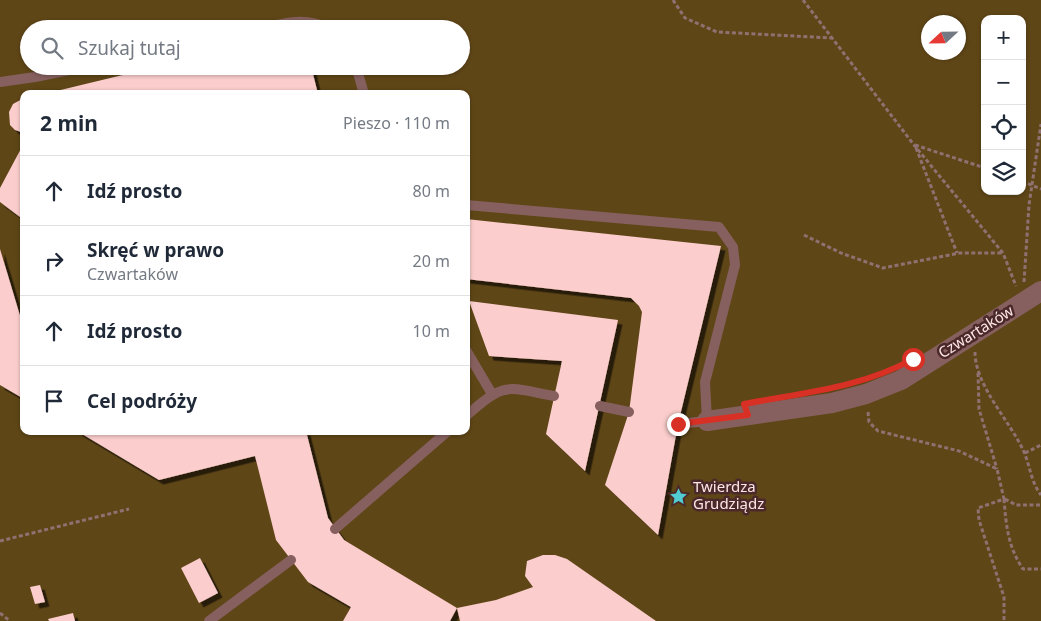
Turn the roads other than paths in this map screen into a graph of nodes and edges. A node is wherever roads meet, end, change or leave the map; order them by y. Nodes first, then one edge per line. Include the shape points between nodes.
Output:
1 (39, 75) edge
2 (359, 75) edge
3 (0, 82) edge
4 (363, 90) edge
5 (470, 206) edge
6 (1041, 291) edge
7 (470, 357) edge
8 (492, 394) junction
9 (554, 396) dead end
10 (600, 406) dead end
11 (629, 412) dead end
12 (470, 413) edge
13 (707, 421) junction
14 (678, 424) dead end
15 (443, 435) edge
16 (335, 529) dead end
17 (291, 560) dead end
18 (209, 621) edge

1 - 3 lane
2 - 4 lane
5 - 13 lane via 718,227 733,247 734,265 705,382
6 - 13 street, Czwartaków via 901,380 866,394 832,403
7 - 8 lane
8 - 9 lane via 506,388
8 - 12 lane
10 - 11 lane
13 - 14 lane
15 - 16 lane
17 - 18 lane

